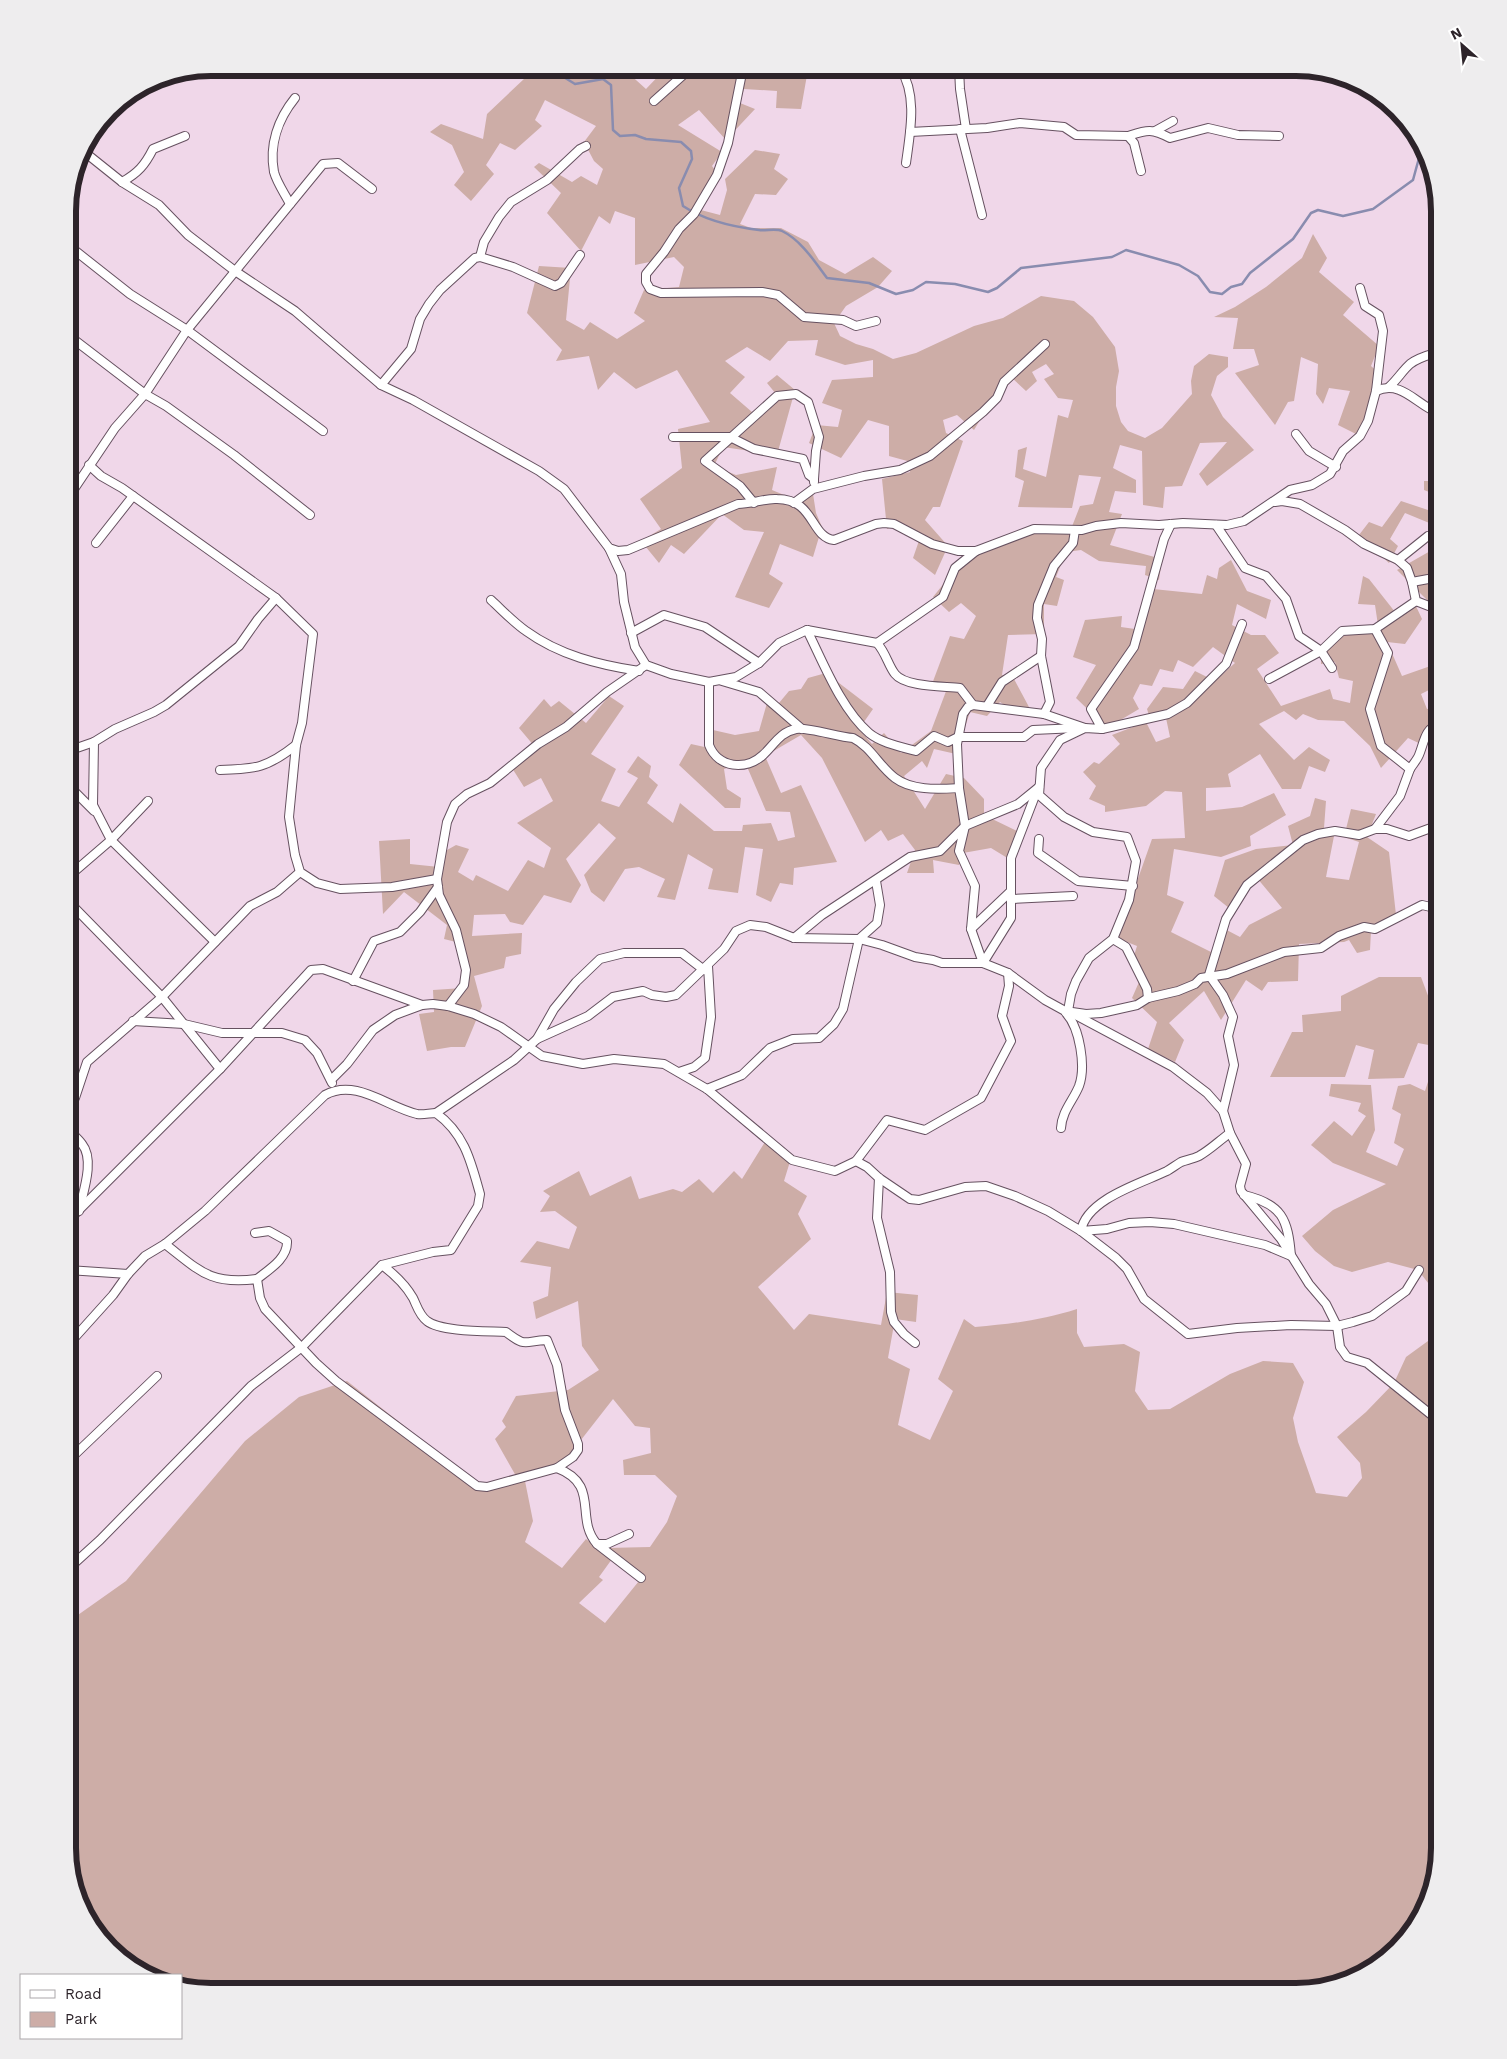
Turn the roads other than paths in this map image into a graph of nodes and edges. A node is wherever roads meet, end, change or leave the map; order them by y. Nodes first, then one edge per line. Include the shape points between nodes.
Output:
1 (681, 77) edge
2 (741, 77) edge
3 (904, 77) edge
4 (959, 77) edge
5 (295, 98) dead end
6 (654, 101) dead end
7 (1173, 121) dead end
8 (963, 129) junction
9 (1156, 130) junction
10 (910, 132) junction
11 (185, 136) dead end
12 (1128, 136) junction
13 (1279, 136) dead end
14 (586, 146) dead end
15 (89, 156) edge
16 (906, 163) dead end
17 (1141, 171) dead end
18 (122, 182) junction
19 (372, 189) dead end
20 (290, 204) junction
21 (982, 215) dead end
22 (77, 252) edge
23 (580, 255) dead end
24 (480, 257) junction
25 (235, 271) junction
26 (1360, 288) dead end
27 (876, 321) dead end
28 (187, 330) junction
29 (77, 342) edge
30 (1045, 344) dead end
31 (1431, 354) edge
32 (381, 385) junction
33 (1389, 387) junction
34 (1376, 391) junction
35 (145, 394) junction
36 (1431, 411) edge
37 (323, 431) dead end
38 (1296, 434) dead end
39 (673, 437) dead end
40 (730, 437) junction
41 (89, 465) junction
42 (1336, 467) junction
43 (814, 479) junction
44 (77, 484) edge
45 (813, 489) junction
46 (134, 496) junction
47 (1273, 502) junction
48 (754, 503) junction
49 (794, 503) junction
50 (310, 515) dead end
51 (1172, 524) junction
52 (1216, 525) junction
53 (1075, 530) junction
54 (1428, 536) dead end
55 (96, 543) dead end
56 (609, 548) junction
57 (976, 551) junction
58 (1398, 560) junction
59 (1431, 579) edge
60 (1412, 582) junction
61 (276, 598) junction
62 (491, 600) dead end
63 (1416, 601) junction
64 (1431, 607) edge
65 (1242, 624) dead end
66 (1375, 629) junction
67 (807, 630) junction
68 (631, 633) junction
69 (877, 643) junction
70 (1321, 651) junction
71 (1041, 656) junction
72 (759, 663) junction
73 (646, 665) junction
74 (1332, 668) dead end
75 (639, 671) junction
76 (1269, 679) dead end
77 (720, 681) junction
78 (709, 682) junction
79 (973, 705) junction
80 (986, 706) junction
81 (1044, 714) junction
82 (1085, 728) junction
83 (802, 729) junction
84 (1102, 729) junction
85 (1431, 729) edge
86 (958, 737) junction
87 (94, 742) junction
88 (296, 745) junction
89 (77, 748) edge
90 (1410, 769) junction
91 (220, 770) dead end
92 (1039, 787) junction
93 (959, 788) junction
94 (77, 794) edge
95 (148, 801) dead end
96 (95, 812) junction
97 (965, 826) junction
98 (1431, 828) edge
99 (1375, 829) junction
100 (1039, 839) dead end
101 (111, 840) junction
102 (77, 870) edge
103 (300, 872) junction
104 (876, 881) junction
105 (438, 883) junction
106 (1132, 886) junction
107 (1011, 895) junction
108 (1073, 896) dead end
109 (1431, 908) edge
110 (77, 910) edge
111 (971, 929) junction
112 (794, 938) junction
113 (1113, 939) junction
114 (859, 940) junction
115 (215, 942) junction
116 (984, 963) junction
117 (706, 968) junction
118 (1008, 973) junction
119 (1209, 975) junction
120 (353, 981) junction
121 (162, 997) junction
122 (1148, 998) junction
123 (422, 1005) junction
124 (448, 1006) junction
125 (1066, 1011) junction
126 (133, 1021) junction
127 (184, 1024) junction
128 (253, 1034) junction
129 (537, 1039) junction
130 (527, 1046) junction
131 (220, 1069) junction
132 (680, 1072) junction
133 (331, 1080) junction
134 (335, 1089) junction
135 (707, 1089) junction
136 (76, 1097) edge
137 (1223, 1111) junction
138 (436, 1112) junction
139 (1061, 1128) dead end
140 (1230, 1133) junction
141 (76, 1138) edge
142 (856, 1161) junction
143 (879, 1178) junction
144 (1244, 1195) junction
145 (79, 1211) junction
146 (76, 1213) edge
147 (1081, 1230) junction
148 (255, 1233) dead end
149 (165, 1244) junction
150 (1291, 1256) junction
151 (382, 1265) junction
152 (1418, 1270) dead end
153 (76, 1271) edge
154 (128, 1274) junction
155 (257, 1279) junction
156 (1337, 1326) junction
157 (76, 1335) edge
158 (915, 1343) dead end
159 (302, 1347) junction
160 (156, 1376) dead end
161 (1431, 1414) edge
162 (76, 1453) edge
163 (557, 1468) junction
164 (629, 1534) dead end
165 (597, 1544) junction
166 (76, 1562) edge
167 (641, 1578) dead end

1 - 6 street
2 - 27 street via 728,143 717,175 694,214 646,274 646,282 650,289 661,293 762,292 778,295 804,317 843,320 856,326
3 - 10 street via 909,89
4 - 8 street
5 - 20 street via 278,125 273,158 275,173
7 - 9 street
8 - 10 street
8 - 12 street via 1035,123 1064,126 1076,135
8 - 21 street
9 - 12 street
9 - 13 street via 1170,138 1208,128 1238,135
10 - 16 street
11 - 18 street via 153,149 145,165
12 - 17 street via 1134,142
14 - 24 street via 547,180 512,202 484,242
15 - 18 street
18 - 25 street via 159,205 188,235
19 - 20 street via 338,163 328,162
20 - 25 street
22 - 28 street via 130,294
23 - 24 street via 561,283 555,286 513,267
24 - 32 street via 440,290 429,304 420,319 411,349
25 - 28 street
25 - 32 street via 295,311
26 - 34 street via 1365,306 1379,315 1382,324
28 - 35 street
28 - 37 street
29 - 35 street
30 - 45 street via 1004,382 997,398 984,412 930,456 900,470
31 - 33 street via 1409,364
32 - 56 street via 539,471 564,489
33 - 34 street
33 - 36 street via 1405,391
34 - 42 street via 1368,421 1360,436 1343,451
35 - 41 street
35 - 50 street via 234,455
38 - 42 street via 1308,451
39 - 40 street
40 - 43 street via 754,449 803,459
40 - 43 street via 777,396 796,394 808,402 819,437
40 - 48 street via 705,461 740,486
41 - 44 street
41 - 46 street
42 - 47 street via 1312,485 1294,488
43 - 45 street
45 - 49 street
46 - 55 street
46 - 61 street
47 - 52 street via 1244,521
47 - 58 street via 1300,504 1364,544
48 - 49 street via 777,498
48 - 56 street via 738,504 628,550 618,552
49 - 57 street via 808,511 822,536 828,539 834,540 884,523 894,524 932,544 958,551
51 - 52 street
51 - 53 street via 1121,523
51 - 84 street via 1164,539 1134,647 1091,710
52 - 70 street via 1246,568 1266,576 1286,599 1299,636
53 - 57 street via 1034,529
53 - 71 street via 1073,543 1054,566 1038,605
54 - 58 street
56 - 68 street via 621,574
57 - 69 street via 955,568 943,597
58 - 60 street
59 - 60 street
60 - 63 street
61 - 87 street via 239,646 211,671 154,712
61 - 88 street via 313,634 302,723
62 - 75 street via 526,631 562,651 602,666
63 - 64 street
63 - 66 street
65 - 84 street via 1226,664 1187,703 1168,714
66 - 70 street via 1342,631
66 - 90 street via 1388,653 1370,709 1381,746
67 - 69 street
67 - 72 street via 778,643
67 - 86 street via 844,703 870,734 916,751 934,736 948,742
68 - 72 street via 664,615 705,627
68 - 73 street
69 - 79 street via 901,680 960,688
70 - 74 street
70 - 76 street
71 - 80 street via 1002,682
71 - 81 street via 1050,702
72 - 77 street via 736,677
73 - 75 street
73 - 78 street
75 - 105 street via 490,783 455,804 447,822
77 - 78 street
77 - 83 street via 759,692
78 - 83 street via 710,745 712,753 724,763 736,765 763,756 785,733
79 - 80 street
79 - 86 street via 963,714
80 - 81 street
81 - 82 street
82 - 84 street
82 - 86 street via 1033,730 1024,737
82 - 92 street via 1060,740 1041,768
83 - 93 street via 853,738 895,778 912,786
85 - 90 street
86 - 93 street
87 - 89 street
87 - 96 street
88 - 91 street via 274,761 253,770
88 - 103 street via 289,817
90 - 99 street via 1400,796
92 - 97 street via 1018,804
92 - 106 street via 1039,795 1064,817 1093,832 1127,837 1136,861
92 - 107 street via 1011,858
93 - 97 street
94 - 96 street
95 - 101 street
96 - 101 street
97 - 104 street via 940,852 910,857
97 - 111 street via 959,851 975,886
98 - 99 street via 1409,836
99 - 119 street via 1359,835 1336,831 1303,840 1247,885 1226,919
100 - 106 street via 1038,853 1078,881
101 - 102 street
101 - 115 street
103 - 105 street via 317,883 340,889
103 - 115 street via 276,892 250,906
104 - 112 street via 822,915
104 - 114 street via 880,905 877,923
105 - 120 street via 420,912 400,932 374,941
105 - 124 street via 439,895 456,930 466,970 464,984
106 - 113 street
107 - 108 street
107 - 111 street
107 - 116 street via 1011,918
109 - 119 street via 1422,906 1375,929 1364,927 1339,936 1321,948 1284,952 1226,974
110 - 121 street
111 - 116 street
112 - 114 street
112 - 117 street via 766,927 750,925 736,931
113 - 122 street via 1126,947 1147,989
113 - 125 street via 1089,958
114 - 116 street via 942,963
114 - 135 street via 843,1009 834,1024 818,1038 793,1039 770,1048 742,1075
115 - 121 street
116 - 118 street
117 - 129 street via 671,997 652,995 643,990 613,996 588,1016
117 - 129 street via 682,953 624,953 600,959 565,995
117 - 132 street via 711,1018 705,1058
118 - 125 street
118 - 142 street via 1009,986 1002,1016 1011,1041 981,1098 925,1130 887,1120
119 - 122 street via 1178,991
119 - 137 street via 1233,1017 1228,1036 1234,1066
120 - 123 street
120 - 128 street via 323,969 311,970
121 - 126 street
121 - 127 street
122 - 125 street via 1137,1005 1101,1012
123 - 124 street
123 - 133 street via 395,1015 373,1030
124 - 130 street via 501,1027
125 - 137 street via 1173,1067 1207,1093
125 - 139 street via 1076,1031 1082,1072 1078,1087 1061,1118
126 - 127 street
126 - 136 street via 88,1062
127 - 128 street via 222,1033
127 - 131 street
128 - 131 street
128 - 133 street via 282,1033 305,1040 317,1053
129 - 130 street
130 - 132 street via 542,1056 565,1062 643,1061 664,1064
130 - 138 street via 514,1060
131 - 145 street
132 - 135 street
133 - 134 street
134 - 138 street via 361,1092 418,1114
134 - 149 street via 205,1211
135 - 142 street via 792,1160 834,1171
137 - 140 street
138 - 151 street via 450,1123 468,1153 480,1194 478,1206 451,1250
140 - 144 street via 1246,1164 1240,1186
140 - 147 street via 1198,1156 1103,1202 1089,1214
141 - 145 street via 87,1157
142 - 143 street
143 - 147 street via 910,1199 919,1200 965,1187 986,1186 1016,1196
143 - 158 street via 877,1218 890,1272 891,1312 899,1328
144 - 150 street via 1282,1239
144 - 150 street via 1260,1198 1276,1208 1286,1222
145 - 146 street
147 - 150 street via 1106,1229 1129,1223 1174,1224 1264,1245
147 - 156 street via 1127,1269 1144,1299 1188,1334 1291,1325
148 - 155 street via 269,1230 287,1241 288,1248 284,1256
149 - 154 street via 145,1256
149 - 155 street via 202,1273 235,1282
150 - 156 street via 1326,1304
151 - 159 street
151 - 163 street via 397,1276 422,1316 434,1325 506,1332 516,1341 525,1343 547,1340 557,1365 565,1410 578,1444 573,1458
152 - 156 street via 1406,1291 1372,1316
153 - 154 street
154 - 157 street
155 - 159 street via 265,1309
156 - 161 street via 1340,1347 1347,1357 1367,1363
159 - 163 street via 336,1381 477,1486 486,1487
159 - 166 street via 250,1386
160 - 162 street
163 - 165 street via 567,1472 584,1493 587,1525
164 - 165 street via 606,1544
165 - 167 street

